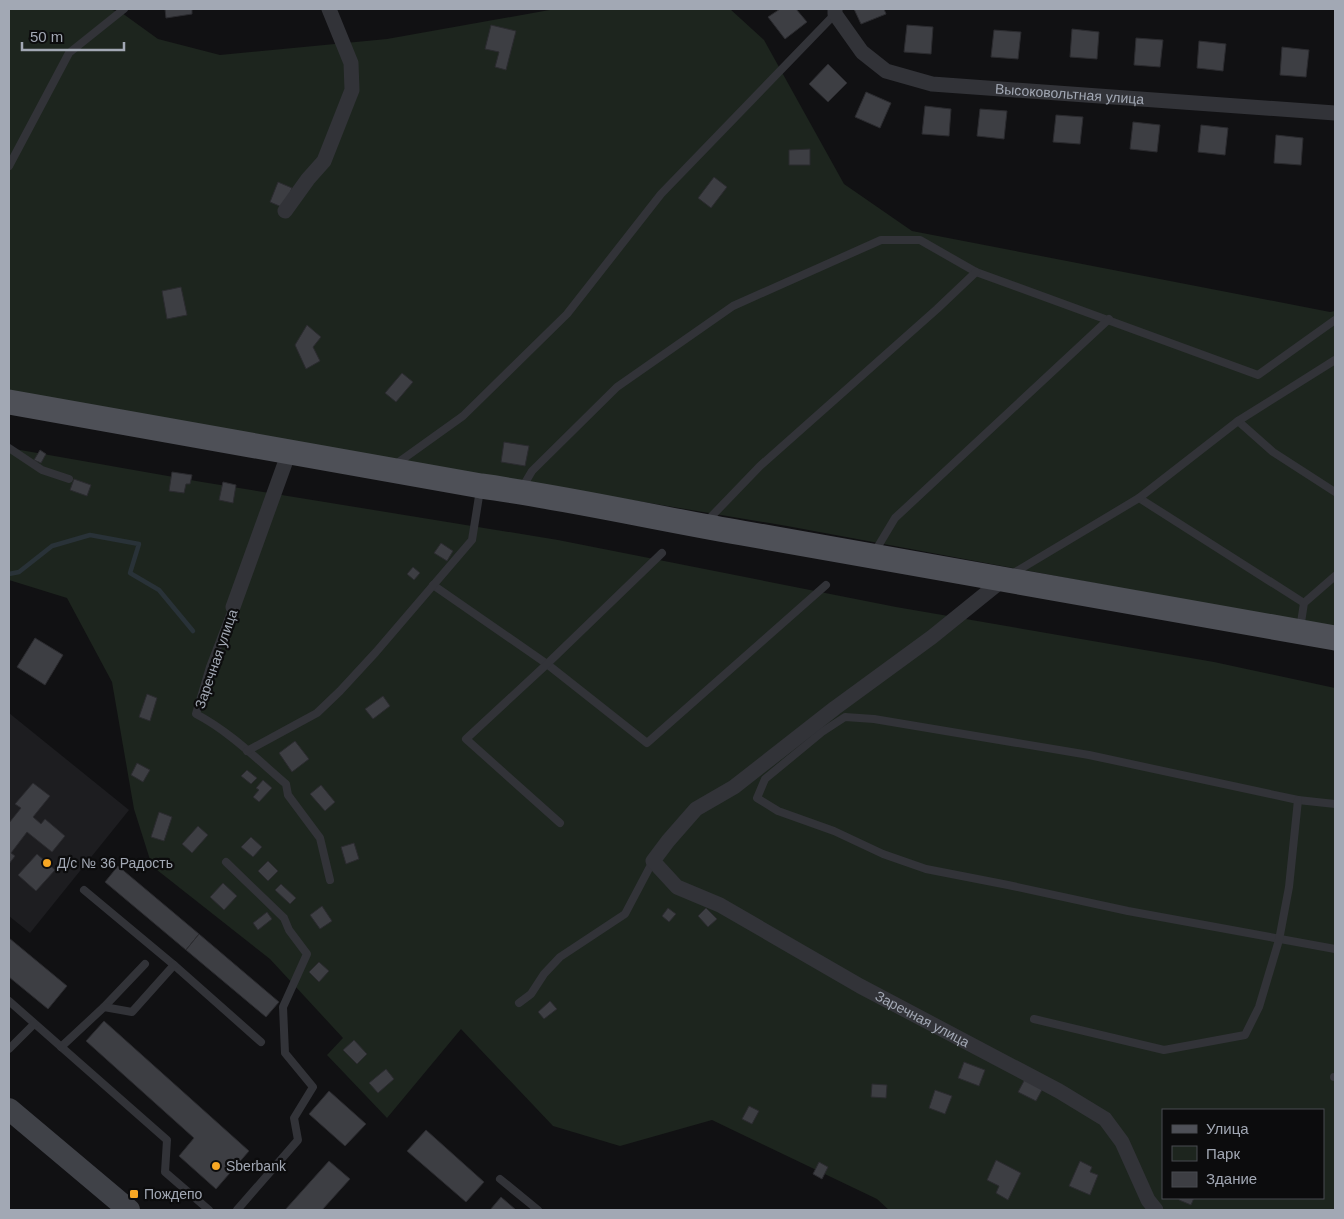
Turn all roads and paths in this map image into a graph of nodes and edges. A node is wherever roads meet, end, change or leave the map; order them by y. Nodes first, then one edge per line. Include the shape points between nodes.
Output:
1 (124, 9) edge
2 (329, 9) edge
3 (835, 11) edge
4 (1335, 113) edge
5 (9, 166) edge
6 (285, 211) dead end
7 (976, 272) junction
8 (1108, 319) junction
9 (1335, 320) edge
10 (1335, 362) edge
11 (9, 402) edge
12 (1238, 421) junction
13 (9, 448) edge
14 (289, 452) junction
15 (388, 470) junction
16 (69, 479) dead end
17 (481, 486) junction
18 (520, 491) junction
19 (1335, 492) edge
20 (1139, 498) junction
21 (702, 526) junction
22 (662, 553) dead end
23 (873, 556) junction
24 (1335, 576) edge
25 (1004, 578) junction
26 (826, 584) dead end
27 (434, 585) junction
28 (1304, 604) junction
29 (233, 606) joint
30 (1300, 631) junction
31 (1335, 638) edge
32 (547, 664) junction
33 (247, 751) junction
34 (1298, 800) junction
35 (1335, 804) edge
36 (560, 823) dead end
37 (653, 861) junction
38 (226, 862) dead end
39 (330, 880) dead end
40 (84, 890) dead end
41 (1279, 940) junction
42 (1335, 949) edge
43 (145, 964) dead end
44 (174, 965) junction
45 (9, 1001) edge
46 (519, 1003) dead end
47 (104, 1007) junction
48 (1034, 1019) dead end
49 (34, 1024) junction
50 (261, 1042) dead end
51 (61, 1047) junction
52 (9, 1048) edge
53 (9, 1108) edge
54 (500, 1179) dead end
55 (129, 1210) edge
56 (208, 1210) edge
57 (237, 1210) edge
58 (538, 1210) edge
59 (1156, 1210) edge

1 - 5 lane via 69,53
2 - 6 street via 351,63 352,90 324,160
3 - 4 street, Высоковольтная улица via 862,52 886,71 932,84
3 - 15 lane via 661,194 567,314 463,416
7 - 8 lane
7 - 18 lane via 920,240 881,240 733,306 617,387 532,471
7 - 21 lane via 760,466
8 - 9 lane via 1258,375
8 - 23 lane via 895,518
10 - 12 lane
11 - 14 main road
12 - 19 lane via 1273,452
12 - 20 lane
13 - 16 lane via 42,470
14 - 15 main road
14 - 29 street, Заречная улица
15 - 17 main road
17 - 18 main road
17 - 27 lane via 472,540
18 - 21 main road
20 - 25 lane
20 - 28 lane
21 - 23 main road
22 - 32 lane
23 - 25 main road
24 - 28 lane
25 - 30 main road
25 - 37 street via 932,637 734,787 696,810
26 - 32 lane via 647,743
27 - 32 lane
27 - 33 lane via 317,713
28 - 30 lane
29 - 33 lane, Заречная улица via 196,714
30 - 31 main road
32 - 36 lane via 466,739
33 - 39 lane, Заречная улица via 286,784 288,795 320,838
34 - 35 lane
34 - 41 lane via 1289,886
34 - 41 lane via 1089,755 874,719 845,718 822,732 765,780 757,798 778,811 926,869
37 - 46 lane via 625,914 560,957 531,994
37 - 59 street, Заречная улица via 678,887 720,905 860,986 1059,1091 1105,1119 1122,1142 1148,1200
38 - 57 lane via 284,918 307,954 283,1007 285,1053 313,1086 294,1118 298,1140
40 - 44 lane
41 - 42 lane
41 - 48 lane via 1259,1007 1244,1035 1164,1050
43 - 47 lane
44 - 47 lane via 132,1012
44 - 50 lane
45 - 49 lane
47 - 51 lane
49 - 51 lane
49 - 52 lane
51 - 56 lane via 167,1140 165,1172
53 - 55 main road
54 - 58 lane

